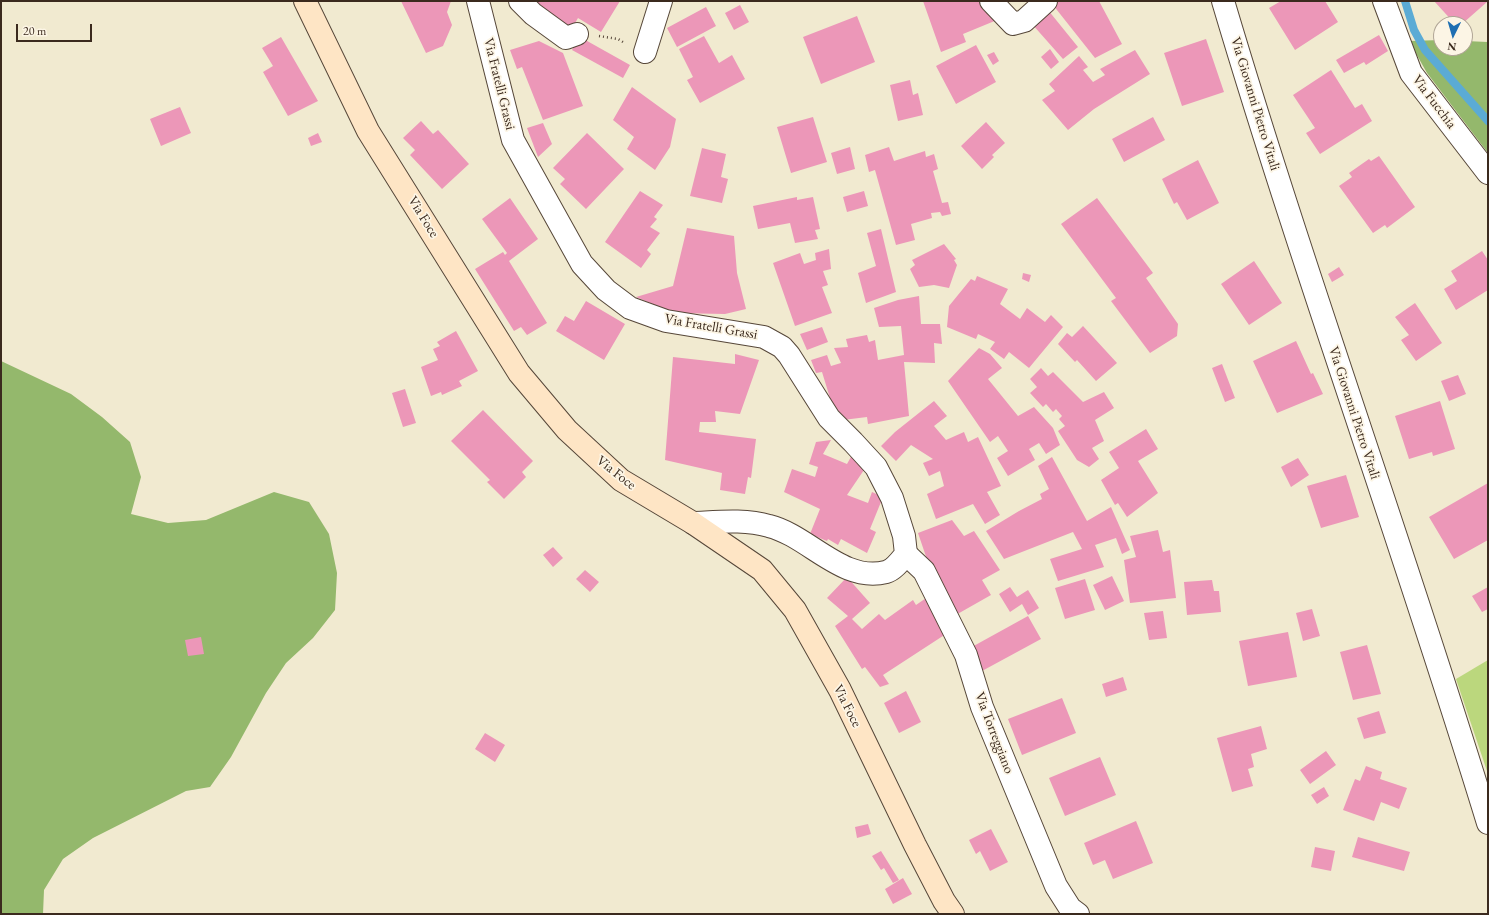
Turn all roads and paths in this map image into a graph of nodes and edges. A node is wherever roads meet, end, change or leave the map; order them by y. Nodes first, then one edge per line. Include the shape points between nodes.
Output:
1 (305, 1) edge
2 (478, 1) edge
3 (520, 1) edge
4 (661, 1) edge
5 (991, 1) edge
6 (1046, 1) edge
7 (1223, 1) edge
8 (1384, 1) edge
9 (577, 34) joint
10 (645, 52) joint
11 (1488, 173) edge
12 (693, 523) junction
13 (906, 554) junction
14 (1488, 823) edge
15 (953, 914) edge
16 (1078, 914) edge

1 - 12 main road, Via Foce via 368,131 519,373 567,430 621,480
2 - 13 street, Via Fratelli Grassi via 513,140 582,264 606,290 630,308 666,321 764,337 782,347 829,418 876,467 892,498 904,536
3 - 9 street via 566,38
4 - 10 street
5 - 6 street via 1013,24 1024,21
7 - 14 street, Via Giovanni Pietro Vitali via 1284,198
8 - 11 street, Via Fucchia via 1411,73
9 - 10 path via 618,39
12 - 13 street via 743,522 770,526 803,541 849,570 866,573 887,572
12 - 15 main road, Via Foce via 762,570 795,610 840,690 915,845 944,902
13 - 16 street, Via Torreggiano via 924,571 966,655 982,707 1056,886 1070,908

